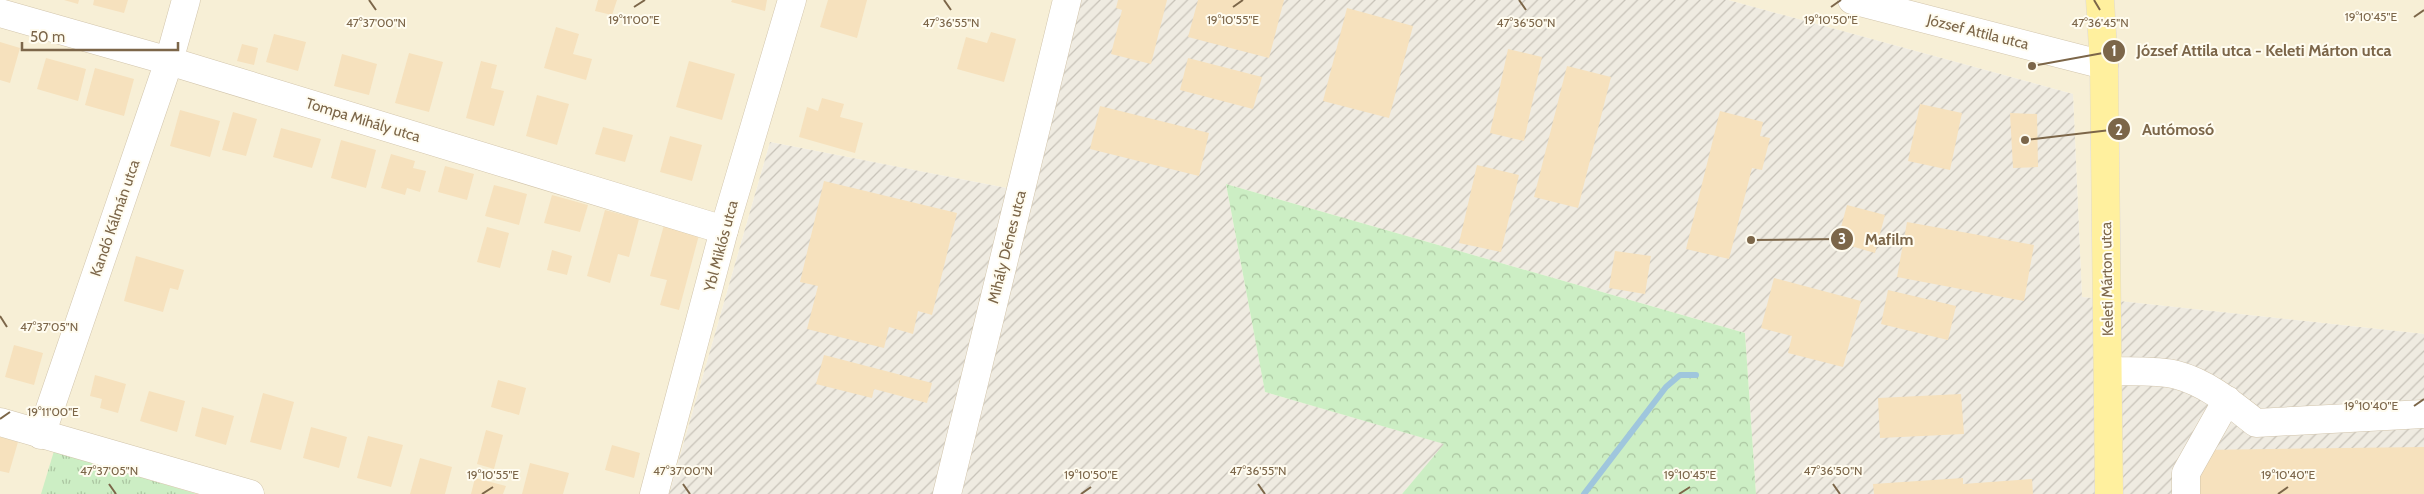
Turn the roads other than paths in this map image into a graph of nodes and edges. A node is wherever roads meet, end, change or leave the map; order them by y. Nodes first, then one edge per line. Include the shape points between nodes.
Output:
1 (186, 0) edge
2 (792, 0) edge
3 (1067, 0) edge
4 (1852, 0) edge
5 (2100, 0) edge
6 (0, 13) edge
7 (169, 61) junction
8 (2104, 65) junction
9 (724, 230) junction
10 (2108, 371) junction
11 (2227, 400) junction
12 (2424, 414) edge
13 (0, 422) edge
14 (41, 435) junction
15 (250, 494) edge
16 (654, 494) edge
17 (947, 494) edge
18 (2109, 494) edge
19 (2186, 494) edge

1 - 7 street, Kandó Kálmán utca
2 - 9 street, Ybl Miklós utca
3 - 17 street, Mihály Dénes utca
4 - 8 street, József Attila utca
5 - 8 main road, Keleti Márton utca
6 - 7 street, Tompa Mihály utca
7 - 9 street, Tompa Mihály utca
7 - 14 street, Kandó Kálmán utca
8 - 10 main road, Keleti Márton utca
9 - 16 street, Ybl Miklós utca
10 - 11 street via 2176,374
10 - 18 main road, Keleti Márton utca
11 - 12 street via 2256,423
11 - 19 street via 2186,473
13 - 14 street
14 - 15 street

